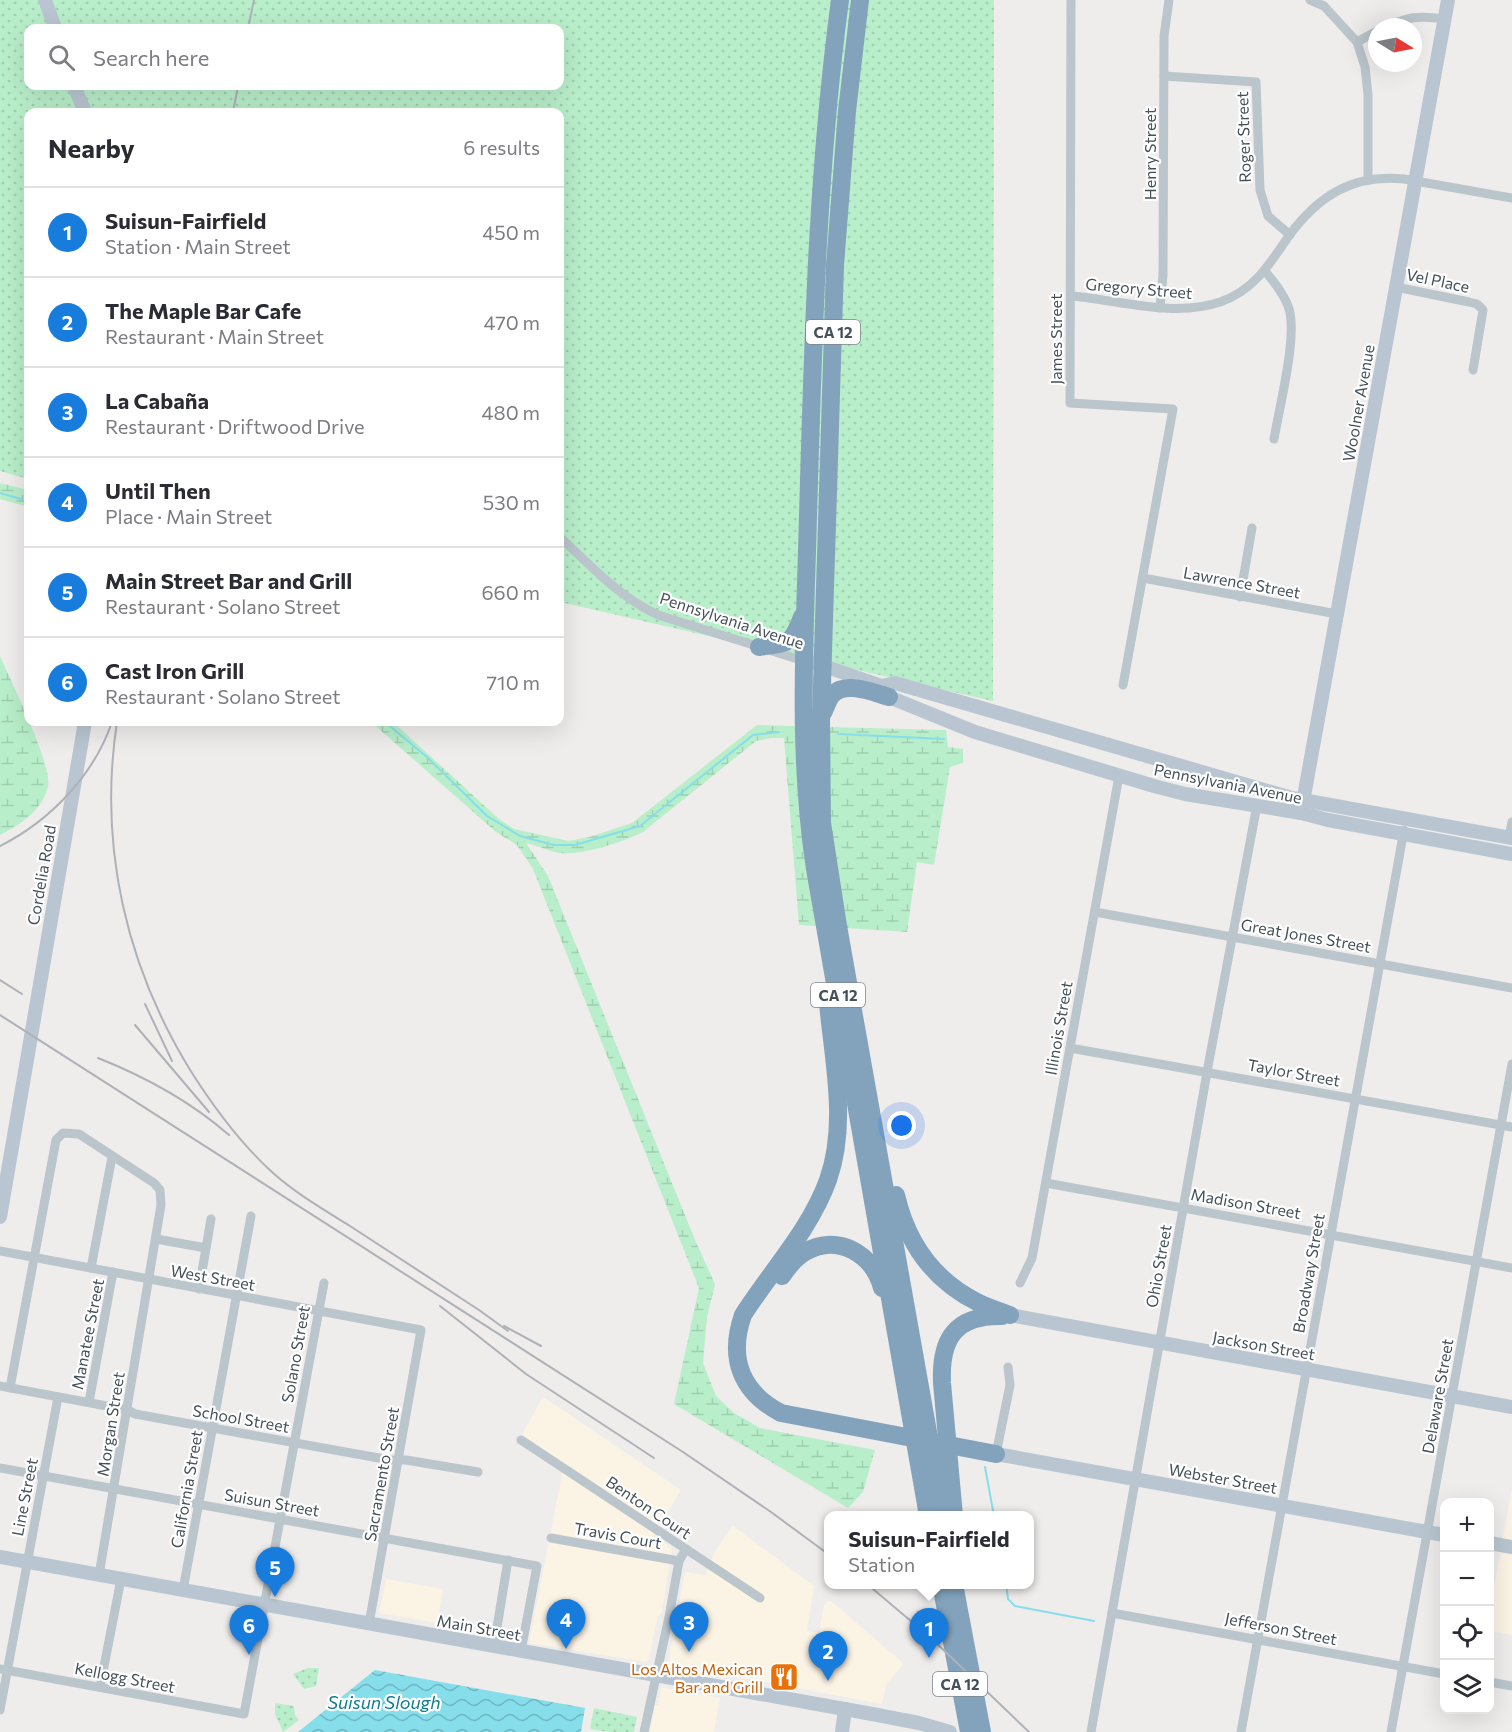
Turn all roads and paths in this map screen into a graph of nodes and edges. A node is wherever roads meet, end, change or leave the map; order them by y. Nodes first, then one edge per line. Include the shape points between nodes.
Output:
1 (45, 0) edge
2 (840, 0) edge
3 (860, 0) edge
4 (1071, 0) edge
5 (1169, 0) edge
6 (1310, 0) edge
7 (1448, 0) edge
8 (1406, 18) edge
9 (1444, 20) junction
10 (54, 24) edge
11 (1368, 36) edge
12 (1357, 42) junction
13 (1164, 76) junction
14 (76, 90) edge
15 (83, 108) edge
16 (1368, 180) junction
17 (1415, 180) junction
18 (1512, 198) edge
19 (1290, 235) junction
20 (1265, 271) junction
21 (1396, 287) junction
22 (1071, 297) junction
23 (1160, 308) junction
24 (1473, 370) dead end
25 (1274, 439) dead end
26 (1252, 528) dead end
27 (564, 541) edge
28 (1143, 578) junction
29 (1240, 597) junction
30 (806, 607) junction
31 (1337, 614) junction
32 (759, 647) junction
33 (804, 661) junction
34 (823, 665) junction
35 (1123, 685) dead end
36 (886, 692) junction
37 (821, 717) junction
38 (84, 726) edge
39 (1119, 776) junction
40 (1257, 805) junction
41 (1302, 806) junction
42 (1406, 819) junction
43 (1512, 822) edge
44 (1403, 834) junction
45 (1510, 838) edge
46 (1512, 854) edge
47 (1095, 912) junction
48 (825, 927) junction
49 (1233, 937) junction
50 (1379, 963) junction
51 (1512, 988) edge
52 (856, 1028) junction
53 (1070, 1048) junction
54 (1512, 1064) edge
55 (1208, 1072) junction
56 (1355, 1098) junction
57 (1501, 1125) junction
58 (1512, 1127) edge
59 (112, 1157) junction
60 (1046, 1182) junction
61 (1184, 1207) junction
62 (251, 1216) dead end
63 (0, 1217) edge
64 (211, 1219) dead end
65 (1331, 1234) junction
66 (156, 1239) junction
67 (206, 1248) junction
68 (0, 1251) edge
69 (34, 1257) junction
70 (1476, 1261) junction
71 (91, 1268) junction
72 (1512, 1268) edge
73 (113, 1272) junction
74 (149, 1278) junction
75 (324, 1283) dead end
76 (1020, 1283) dead end
77 (199, 1289) junction
78 (235, 1296) junction
79 (318, 1311) junction
80 (1010, 1315) junction
81 (894, 1328) junction
82 (421, 1330) joint
83 (1160, 1342) junction
84 (1008, 1367) dead end
85 (1306, 1369) junction
86 (0, 1386) edge
87 (10, 1388) junction
88 (752, 1388) junction
89 (1452, 1396) junction
90 (58, 1397) junction
91 (89, 1402) junction
92 (1512, 1407) edge
93 (128, 1410) junction
94 (918, 1417) junction
95 (212, 1428) junction
96 (521, 1440) dead end
97 (295, 1443) junction
98 (996, 1454) junction
99 (398, 1460) junction
100 (0, 1468) edge
101 (934, 1468) junction
102 (478, 1472) dead end
103 (43, 1476) junction
104 (1136, 1480) junction
105 (114, 1489) junction
106 (198, 1503) junction
107 (1282, 1505) junction
108 (929, 1511) edge
109 (942, 1511) edge
110 (952, 1511) edge
111 (282, 1519) junction
112 (1427, 1532) junction
113 (1440, 1534) edge
114 (385, 1538) junction
115 (551, 1538) dead end
116 (1494, 1544) edge
117 (1512, 1547) edge
118 (686, 1549) junction
119 (0, 1557) edge
120 (508, 1560) junction
121 (679, 1561) junction
122 (27, 1562) junction
123 (99, 1575) junction
124 (121, 1579) junction
125 (955, 1589) edge
126 (183, 1590) junction
127 (760, 1598) dead end
128 (265, 1605) junction
129 (1112, 1613) junction
130 (369, 1624) junction
131 (957, 1637) junction
132 (1258, 1639) junction
133 (494, 1646) junction
134 (521, 1651) junction
135 (1403, 1666) junction
136 (4, 1670) edge
137 (1440, 1673) edge
138 (657, 1676) junction
139 (1494, 1683) edge
140 (1512, 1686) edge
141 (100, 1687) junction
142 (845, 1709) junction
143 (0, 1710) edge
144 (244, 1714) joint
145 (644, 1732) edge
146 (842, 1732) edge
147 (950, 1732) edge
148 (956, 1732) edge
149 (969, 1732) edge
150 (982, 1732) edge
151 (1091, 1732) edge
152 (1241, 1732) edge
153 (1391, 1732) edge

1 - 10 main road
2 - 30 highway, CA 12 via 816,253
3 - 34 highway, CA 12 via 835,265
4 - 22 street, James Street
5 - 13 street, Henry Street
6 - 12 street via 1324,6
7 - 9 main road, Woolner Avenue
8 - 9 street
9 - 17 main road, Woolner Avenue
11 - 12 street
12 - 16 street via 1368,95
13 - 19 street, Roger Street via 1256,82 1260,190 1268,216
13 - 23 street, Henry Street
14 - 15 main road
16 - 17 street, Gregory Street
16 - 19 street, Gregory Street via 1324,198
17 - 18 street, Gregory Street
17 - 21 main road, Woolner Avenue
19 - 20 street, Gregory Street
20 - 23 street, Gregory Street via 1251,285 1223,301 1200,308
20 - 25 street via 1289,308 1292,328
21 - 24 street, Vel Place via 1477,304 1483,310
21 - 31 main road, Woolner Avenue
22 - 23 street, Gregory Street
22 - 28 street, James Street via 1070,403 1173,409
26 - 29 street
27 - 32 street, Pennsylvania Avenue via 640,607
28 - 29 street, Lawrence Street
28 - 35 street, James Street
29 - 31 street, Lawrence Street
30 - 32 highway via 794,637 781,644
30 - 33 highway, CA 12
31 - 41 main road, Woolner Avenue
32 - 33 street, Pennsylvania Avenue
33 - 34 main road, Pennsylvania Avenue
33 - 48 highway, CA 12 via 805,795
34 - 36 main road, Pennsylvania Avenue
34 - 37 highway, CA 12
36 - 37 highway via 840,689
36 - 39 main road, Pennsylvania Avenue via 975,732
36 - 41 main road, Pennsylvania Avenue via 895,683
37 - 52 highway, CA 12 via 822,823
38 - 63 main road, Cordelia Road
39 - 40 main road, Pennsylvania Avenue via 1185,794
39 - 47 street, Illinois Street
40 - 41 main road, Pennsylvania Avenue
40 - 49 street, Ohio Street
41 - 42 main road, Pennsylvania Avenue
41 - 44 main road, Pennsylvania Avenue via 1328,820
42 - 44 street, Broadway Street
42 - 45 main road, Pennsylvania Avenue
43 - 45 street
44 - 46 main road, Pennsylvania Avenue
44 - 50 street, Broadway Street
47 - 49 street, Great Jones Street
47 - 53 street, Illinois Street
48 - 81 highway, CA 12
48 - 88 highway via 824,958 837,1106 836,1146 816,1207 743,1315 736,1356 740,1372
49 - 50 street, Great Jones Street
49 - 55 street, Ohio Street
50 - 51 street, Great Jones Street
50 - 56 street, Broadway Street
52 - 80 highway via 868,1058 906,1229 924,1259 947,1283 980,1304
52 - 94 highway, CA 12
53 - 55 street, Taylor Street
53 - 60 street, Illinois Street
54 - 57 street, Delaware Street
55 - 56 street, Taylor Street
55 - 61 street, Ohio Street
56 - 57 street, Taylor Street
56 - 65 street, Broadway Street
57 - 58 street, Taylor Street
57 - 70 street, Delaware Street
59 - 66 street, Morgan Street via 160,1190
59 - 69 street via 78,1134 58,1136
59 - 71 street
60 - 61 street, Madison Street
60 - 76 street, Illinois Street via 1032,1258
61 - 65 street, Madison Street
61 - 83 street, Ohio Street
62 - 78 street, California Street
64 - 67 street
65 - 70 street, Madison Street
65 - 85 street, Broadway Street
66 - 67 street
66 - 74 street, Morgan Street
67 - 77 street
68 - 69 street, West Street
69 - 71 street, West Street
69 - 87 street
70 - 72 street, Madison Street
70 - 89 street, Delaware Street
71 - 73 street, West Street
73 - 74 street, West Street
73 - 91 street, Manatee Street
74 - 77 street, West Street
74 - 93 street, Morgan Street
75 - 79 street, Solano Street
77 - 78 street, West Street
78 - 79 street, West Street
78 - 95 street, California Street
79 - 82 street, West Street
79 - 97 street, Solano Street
80 - 83 main road, Jackson Street
80 - 101 highway via 969,1321 949,1338 943,1350 945,1422
81 - 88 highway via 880,1278 872,1264 847,1247 818,1246 791,1264 749,1322 743,1356
81 - 94 highway, CA 12
82 - 99 street, Sacramento Street
83 - 85 main road, Jackson Street
83 - 104 street, Ohio Street
84 - 98 street via 1010,1385
85 - 89 main road, Jackson Street
85 - 107 street, Broadway Street
86 - 87 street, School Street
87 - 90 street, School Street
88 - 98 highway via 772,1408 796,1417
89 - 92 main road, Jackson Street
89 - 112 street, Delaware Street
90 - 91 street, School Street
90 - 103 street, Line Street
91 - 93 street, School Street
93 - 95 street, School Street
93 - 105 street, Morgan Street
94 - 101 highway, CA 12
95 - 97 street, School Street
95 - 106 street, California Street
96 - 118 street, Benton Court
97 - 99 street, School Street
97 - 111 street, Solano Street
98 - 104 main road, Webster Street
99 - 102 street, School Street
99 - 114 street, Sacramento Street
100 - 103 street, Suisun Street
101 - 108 highway, CA 12
101 - 109 highway, CA 12
101 - 110 highway
103 - 105 street, Suisun Street
103 - 122 street, Line Street
104 - 107 main road, Webster Street
104 - 129 street, Ohio Street
105 - 106 street, Suisun Street
105 - 123 street, Morgan Street
106 - 111 street, Suisun Street
106 - 126 street, California Street
107 - 112 main road, Webster Street
107 - 132 street, Broadway Street
111 - 114 street, Suisun Street
111 - 128 street, Solano Street
112 - 113 main road, Webster Street
112 - 135 street, Delaware Street
114 - 120 street, Suisun Street
114 - 130 street, Sacramento Street
115 - 121 street, Travis Court
116 - 117 main road
118 - 121 street
118 - 127 street, Benton Court
119 - 122 main road, Main Street
120 - 133 street
120 - 134 street, Suisun Street via 537,1566
121 - 138 street
122 - 123 main road, Main Street
122 - 136 street, Line Street
123 - 124 main road, Main Street
124 - 126 main road, Main Street
124 - 141 street
125 - 131 highway, CA 12
126 - 128 main road, Main Street
128 - 130 main road, Main Street
128 - 144 street, Solano Street
129 - 132 street, Jefferson Street
129 - 151 street, Ohio Street
130 - 133 main road, Main Street
131 - 148 highway via 950,1666
131 - 149 highway, CA 12
131 - 150 highway, CA 12
132 - 135 street, Jefferson Street
132 - 152 street, Broadway Street
133 - 134 main road, Main Street
134 - 138 main road, Main Street
135 - 137 street, Jefferson Street
135 - 153 street, Delaware Street
136 - 141 street, Kellogg Street
136 - 143 street, Line Street
138 - 142 main road, Main Street
138 - 145 street
139 - 140 street
141 - 144 street, Kellogg Street
142 - 146 main road
142 - 147 main road, Main Street

